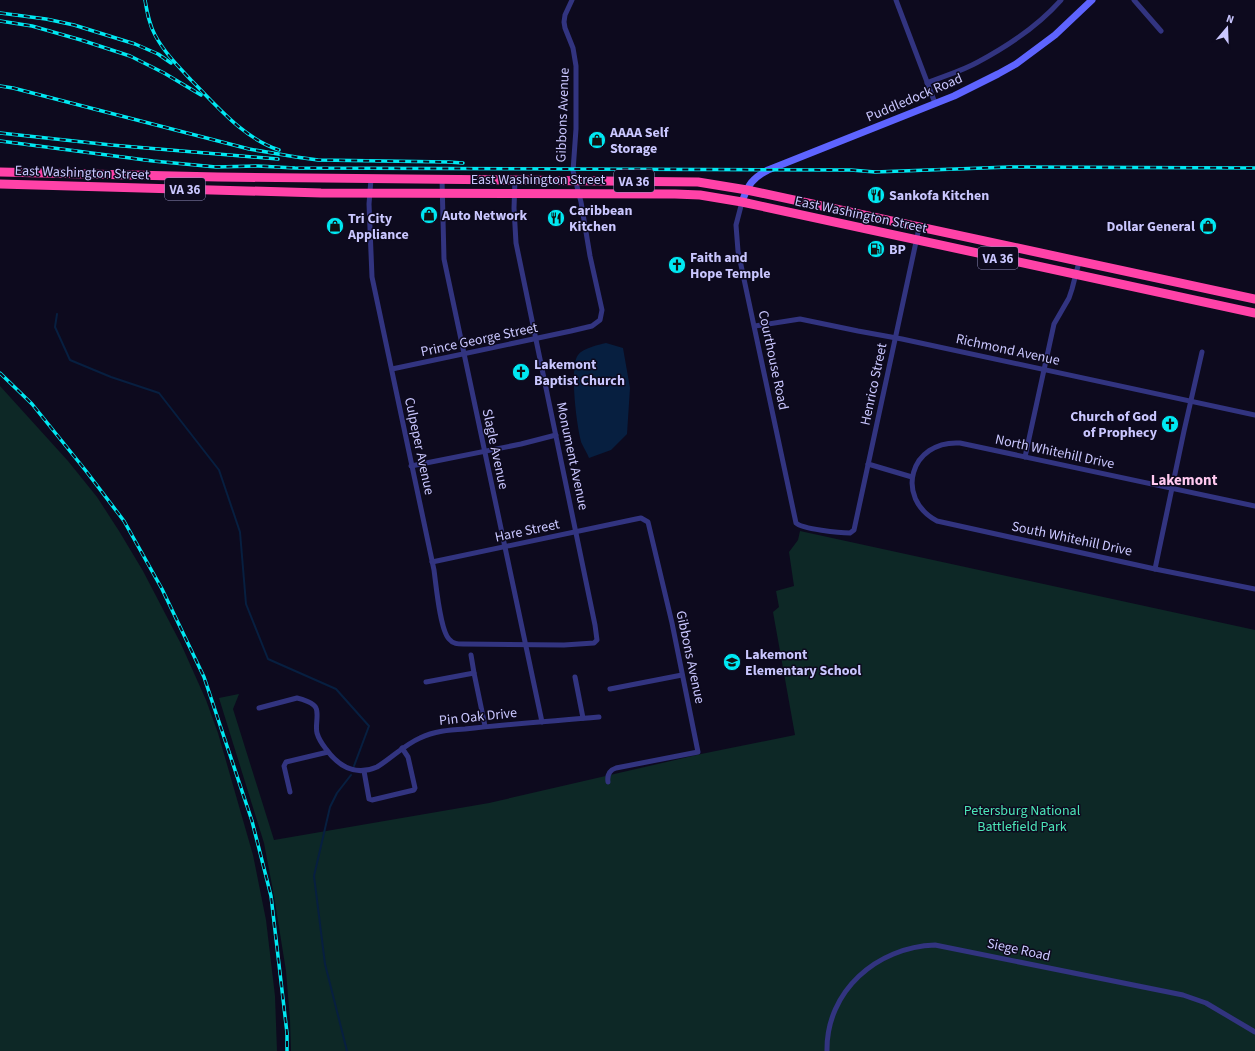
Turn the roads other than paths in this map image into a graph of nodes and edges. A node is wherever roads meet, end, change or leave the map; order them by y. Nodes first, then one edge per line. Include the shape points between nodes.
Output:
1 (572, 0) edge
2 (896, 0) edge
3 (1062, 0) edge
4 (1092, 0) edge
5 (1134, 0) edge
6 (1161, 31) dead end
7 (927, 83) junction
8 (935, 103) junction
9 (0, 172) edge
10 (371, 179) junction
11 (442, 180) junction
12 (514, 180) junction
13 (575, 181) junction
14 (0, 184) edge
15 (746, 190) junction
16 (370, 193) junction
17 (442, 193) junction
18 (514, 193) junction
19 (578, 193) junction
20 (742, 202) junction
21 (919, 228) junction
22 (916, 240) junction
23 (1079, 262) junction
24 (1076, 275) junction
25 (1255, 300) edge
26 (1255, 313) edge
27 (755, 326) junction
28 (571, 331) joint
29 (895, 338) junction
30 (536, 340) junction
31 (1202, 352) dead end
32 (464, 354) junction
33 (392, 369) junction
34 (1043, 369) junction
35 (1191, 401) junction
36 (1255, 415) edge
37 (556, 435) junction
38 (484, 450) junction
39 (1025, 457) junction
40 (868, 464) junction
41 (411, 466) junction
42 (912, 477) junction
43 (1173, 488) junction
44 (1255, 506) edge
45 (576, 531) junction
46 (852, 532) joint
47 (504, 547) junction
48 (432, 562) junction
49 (659, 568) joint
50 (1155, 569) junction
51 (1255, 589) edge
52 (524, 644) junction
53 (471, 655) dead end
54 (474, 673) junction
55 (682, 675) junction
56 (575, 677) dead end
57 (426, 682) dead end
58 (610, 688) dead end
59 (259, 708) dead end
60 (599, 717) dead end
61 (583, 718) junction
62 (542, 722) junction
63 (485, 726) junction
64 (402, 748) junction
65 (328, 752) junction
66 (364, 771) junction
67 (608, 782) dead end
68 (290, 792) dead end
69 (1255, 1032) edge
70 (827, 1051) edge

1 - 13 street, Gibbons Avenue via 564,22 576,66 576,129 572,161
2 - 7 street
3 - 7 street via 1007,45 977,62
4 - 8 main road, Puddledock Road via 1055,35 1016,64 980,84
5 - 6 street
7 - 8 street
8 - 15 main road, Puddledock Road via 768,170 754,178
9 - 10 highway, East Washington Street / VA 36
10 - 11 highway, East Washington Street / VA 36
10 - 16 street, Culpeper Avenue
11 - 12 highway, East Washington Street / VA 36
11 - 17 street, Slagle Avenue
12 - 13 highway, East Washington Street / VA 36
12 - 18 street, Monument Avenue
13 - 15 highway, East Washington Street / VA 36 via 698,182
13 - 19 street, Gibbons Avenue
14 - 16 highway, East Washington Street / VA 36
15 - 20 main road, Puddledock Road
15 - 21 highway, East Washington Street / VA 36
16 - 17 highway, East Washington Street / VA 36
16 - 33 street, Culpeper Avenue via 371,273
17 - 18 highway, East Washington Street / VA 36
17 - 32 street, Slagle Avenue via 443,252
18 - 19 highway, East Washington Street / VA 36
18 - 30 street, Monument Avenue via 516,243
19 - 20 highway, East Washington Street / VA 36 via 694,195
19 - 28 street, Gibbons Avenue via 602,310 600,320 592,326
20 - 22 highway, East Washington Street / VA 36
20 - 27 street, Courthouse Road via 736,234
21 - 22 street, Henrico Street
21 - 23 highway, East Washington Street / VA 36
22 - 24 highway, East Washington Street / VA 36
22 - 29 street, Henrico Street
23 - 24 street
23 - 25 highway, East Washington Street / VA 36
24 - 26 highway, East Washington Street / VA 36
24 - 34 street via 1069,298 1054,324
27 - 29 street, Richmond Avenue via 800,319
27 - 46 street, Courthouse Road via 796,523 840,533
28 - 30 street, Prince George Street
29 - 34 street, Richmond Avenue
29 - 40 street, Henrico Street
30 - 32 street, Prince George Street
30 - 37 street, Monument Avenue
31 - 35 street
32 - 33 street, Prince George Street
32 - 38 street, Slagle Avenue
33 - 41 street, Culpeper Avenue
34 - 35 street, Richmond Avenue
34 - 39 street
35 - 36 street, Richmond Avenue
35 - 43 street
37 - 38 street
37 - 45 street, Monument Avenue
38 - 41 street
38 - 47 street, Slagle Avenue
39 - 42 street, North Whitehill Drive via 960,443 945,443 924,454
39 - 43 street, North Whitehill Drive
40 - 42 street
40 - 46 street, Henrico Street
41 - 48 street, Culpeper Avenue
42 - 50 street, South Whitehill Drive via 914,493 920,507 937,521
43 - 44 street, North Whitehill Drive
43 - 50 street
45 - 47 street, Hare Street
45 - 49 street, Hare Street via 636,518 646,519 650,524
45 - 52 street, Monument Avenue via 595,625 596,642
47 - 48 street, Hare Street
47 - 52 street, Slagle Avenue
48 - 52 street, Culpeper Avenue via 442,620 450,641 463,644
49 - 55 street, Gibbons Avenue
50 - 51 street, South Whitehill Drive
52 - 62 street, Slagle Avenue
53 - 54 street
54 - 57 street
54 - 63 street
55 - 58 street
55 - 67 street, Gibbons Avenue via 698,752 616,768 608,775
56 - 61 street
59 - 65 street via 297,698 315,706 317,732
60 - 61 street, Pin Oak Drive
61 - 62 street, Pin Oak Drive
62 - 63 street, Pin Oak Drive
63 - 64 street, Pin Oak Drive via 431,734
64 - 66 street, Pin Oak Drive via 377,768
64 - 66 street via 408,757 414,790 372,800
65 - 66 street via 345,768
65 - 68 street via 284,764
69 - 70 street, Siege Road via 1206,1003 1183,994 963,949 931,945 890,956 854,981 841,997 835,1010 829,1028

